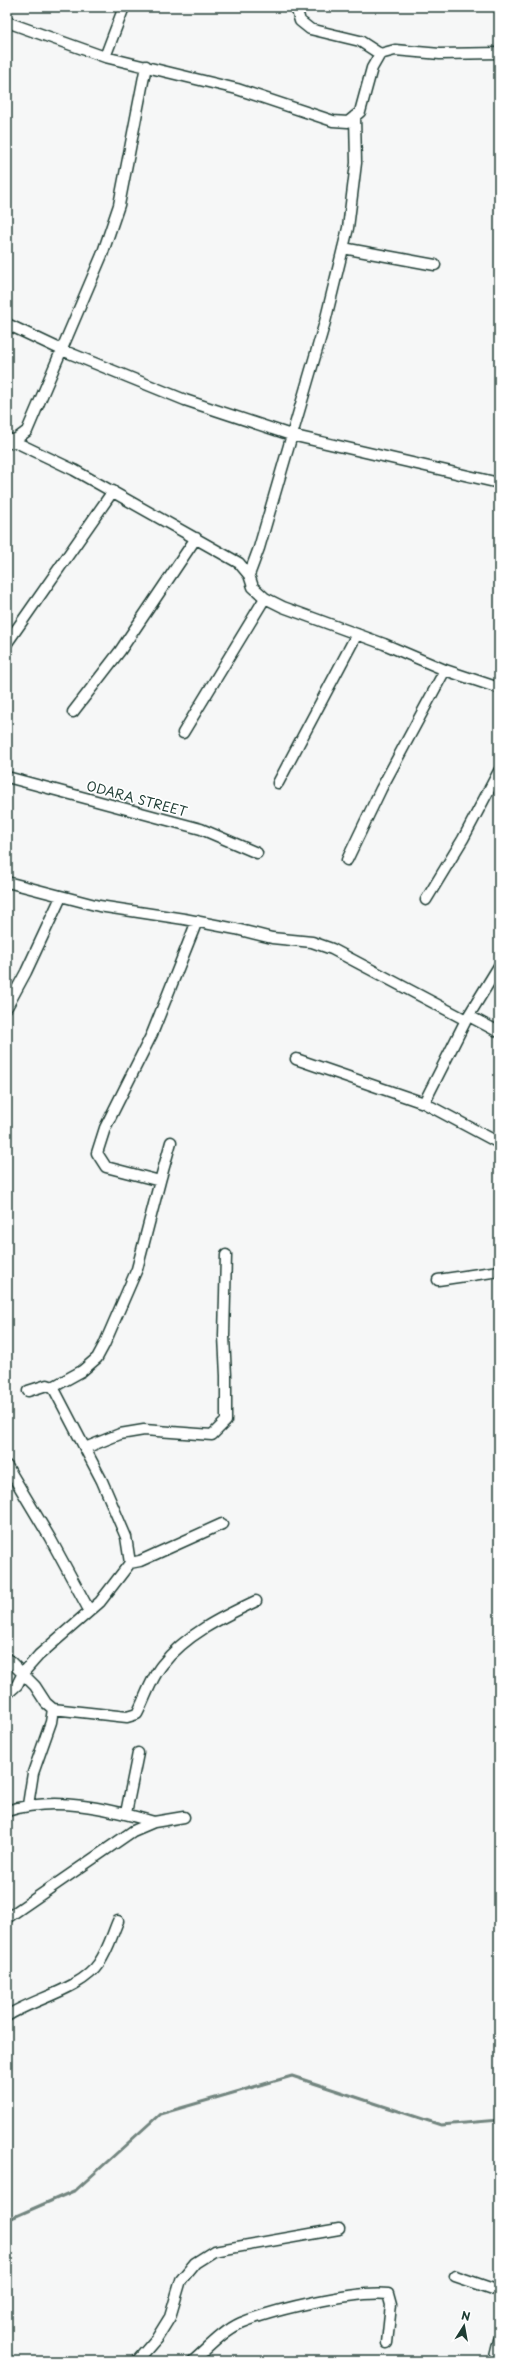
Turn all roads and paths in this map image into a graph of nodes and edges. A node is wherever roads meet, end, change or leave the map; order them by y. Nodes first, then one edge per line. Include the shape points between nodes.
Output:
1 (124, 7) edge
2 (296, 7) edge
3 (7, 22) edge
4 (499, 53) edge
5 (380, 54) junction
6 (105, 57) junction
7 (146, 66) junction
8 (354, 116) junction
9 (343, 248) junction
10 (435, 265) dead end
11 (7, 324) edge
12 (62, 350) junction
13 (291, 436) junction
14 (9, 442) edge
15 (499, 483) edge
16 (113, 491) junction
17 (196, 538) junction
18 (249, 575) junction
19 (265, 598) junction
20 (357, 634) junction
21 (7, 643) edge
22 (445, 670) junction
23 (499, 688) edge
24 (73, 712) dead end
25 (183, 733) dead end
26 (499, 771) edge
27 (7, 776) edge
28 (278, 783) dead end
29 (257, 853) dead end
30 (347, 860) dead end
31 (7, 882) edge
32 (61, 897) junction
33 (426, 900) dead end
34 (197, 921) junction
35 (499, 966) edge
36 (7, 1007) edge
37 (468, 1018) junction
38 (499, 1032) edge
39 (296, 1059) dead end
40 (424, 1103) junction
41 (171, 1142) dead end
42 (499, 1143) edge
43 (160, 1182) junction
44 (226, 1256) dead end
45 (499, 1271) edge
46 (438, 1280) dead end
47 (53, 1387) junction
48 (28, 1391) dead end
49 (85, 1448) junction
50 (7, 1466) edge
51 (222, 1524) dead end
52 (130, 1563) junction
53 (256, 1602) dead end
54 (89, 1610) junction
55 (7, 1658) edge
56 (23, 1673) junction
57 (7, 1694) edge
58 (53, 1709) junction
59 (138, 1753) dead end
60 (28, 1804) junction
61 (7, 1811) edge
62 (126, 1813) junction
63 (184, 1817) dead end
64 (154, 1822) junction
65 (7, 1918) edge
66 (118, 1921) dead end
67 (7, 2016) edge
68 (339, 2229) dead end
69 (455, 2276) dead end
70 (499, 2291) edge
71 (499, 2340) edge
72 (387, 2343) dead end
73 (137, 2361) edge
74 (193, 2361) edge
75 (494, 2361) edge

1 - 6 street
2 - 5 street via 300,21 310,29 360,41
3 - 6 street
4 - 5 street via 440,54 395,50
5 - 8 street via 372,68 360,112
6 - 7 street
7 - 8 street via 237,89 333,122 348,122
7 - 12 street via 119,205 102,255
8 - 9 street via 356,163
9 - 10 street
9 - 13 street via 325,322
11 - 12 street
12 - 13 street via 185,400
12 - 14 street via 27,431
13 - 15 street
13 - 18 street
14 - 16 street
16 - 17 street
16 - 21 street
17 - 18 street via 239,563
17 - 24 street via 120,651
18 - 19 street via 253,587
19 - 20 street via 282,608
19 - 25 street
20 - 22 street
20 - 28 street
22 - 23 street
22 - 30 street via 381,789
26 - 33 street via 463,839
27 - 29 street, ODARA STREET via 201,829
31 - 32 street
32 - 34 street via 100,906
32 - 36 street
34 - 37 street via 272,938 312,942 332,949
34 - 43 street via 152,1034 105,1128 97,1153 106,1167
35 - 37 street
37 - 38 street
37 - 40 street
39 - 40 street
40 - 42 street
41 - 43 street
43 - 47 street via 137,1270 104,1345 97,1358 82,1371
44 - 49 street via 226,1421 212,1435 144,1430 120,1434
45 - 46 street
47 - 48 street via 47,1385
47 - 49 street
49 - 52 street via 126,1537
50 - 54 street
51 - 52 street via 140,1561
52 - 54 street via 100,1602
53 - 58 street via 220,1618 178,1648 161,1666 137,1714 128,1717
54 - 56 street via 39,1654
55 - 56 street
56 - 57 street via 17,1685
56 - 58 street
58 - 60 street via 33,1773
59 - 62 street
60 - 61 street
60 - 62 street via 61,1803
62 - 64 street
63 - 64 street
64 - 65 street via 133,1831
66 - 67 street via 104,1954 89,1973
68 - 73 street via 214,2251 180,2280 170,2317 157,2338
69 - 70 street
71 - 75 street
72 - 74 street via 391,2305 388,2294 379,2293 275,2311 240,2324 222,2335

